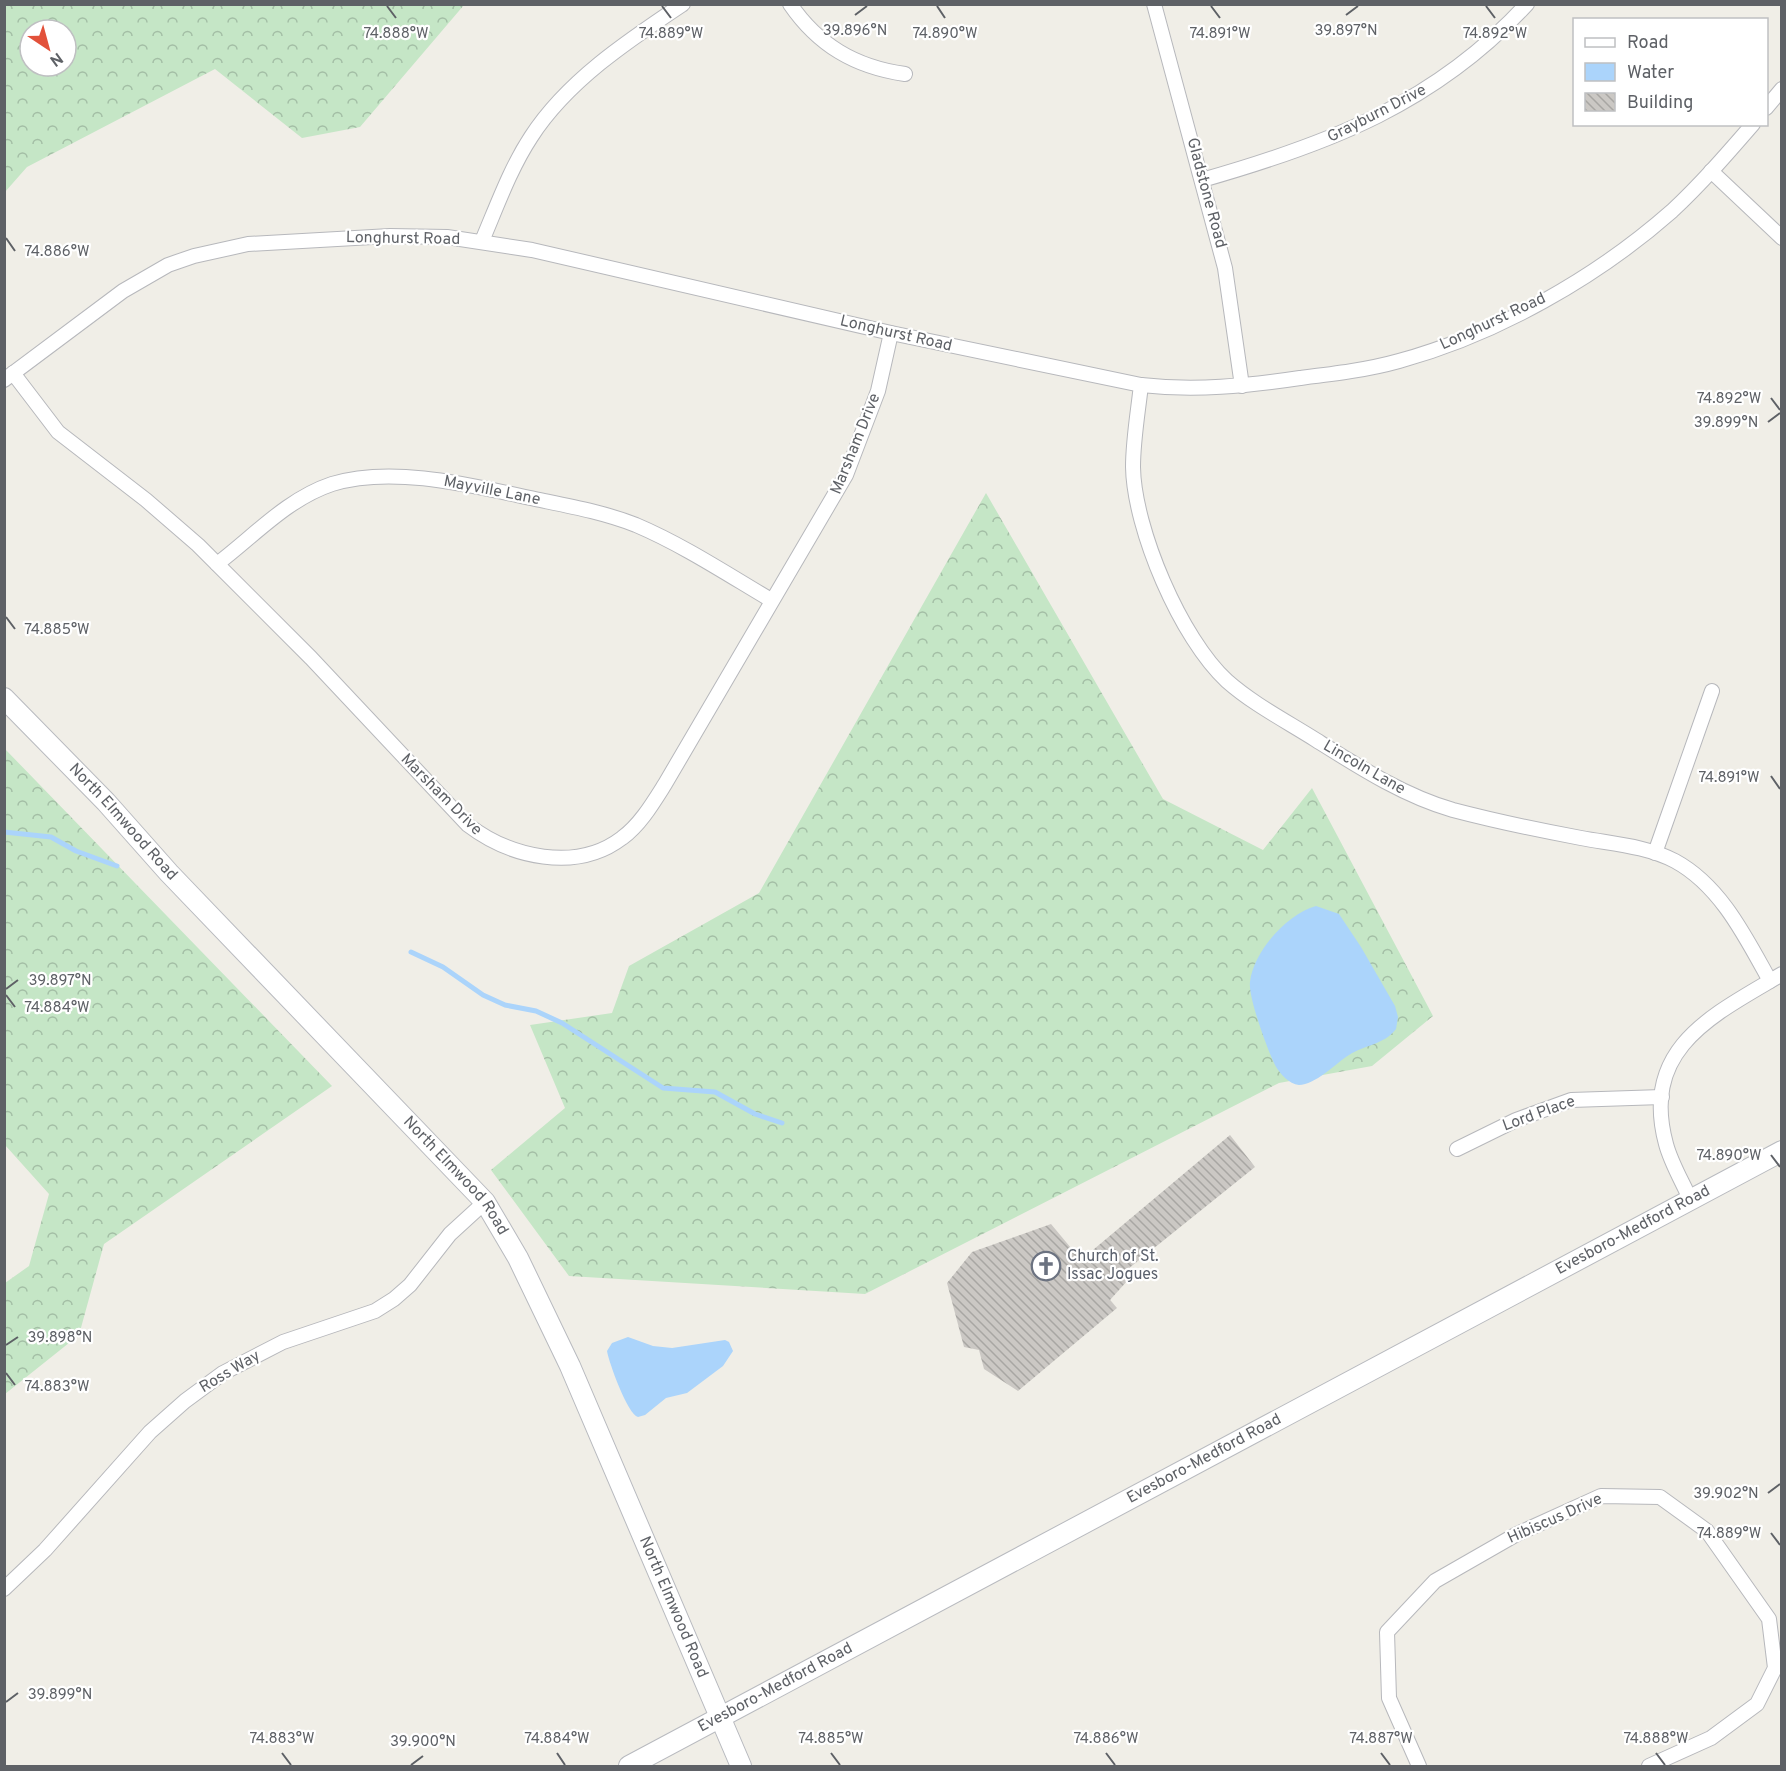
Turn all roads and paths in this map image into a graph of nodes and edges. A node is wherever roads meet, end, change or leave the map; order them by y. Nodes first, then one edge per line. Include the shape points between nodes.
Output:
1 (683, 4) edge
2 (790, 4) edge
3 (1154, 4) edge
4 (1527, 4) edge
5 (905, 74) dead end
6 (1782, 89) edge
7 (1768, 107) edge
8 (1751, 126) edge
9 (1711, 171) junction
10 (1202, 180) junction
11 (1782, 238) edge
12 (482, 241) junction
13 (891, 333) junction
14 (9, 377) edge
15 (1142, 385) junction
16 (1242, 386) junction
17 (217, 564) junction
18 (771, 600) junction
19 (1712, 691) dead end
20 (4, 698) edge
21 (1655, 853) junction
22 (1776, 978) edge
23 (1662, 1097) junction
24 (1456, 1149) dead end
25 (1782, 1151) edge
26 (1690, 1199) junction
27 (485, 1202) junction
28 (4, 1589) edge
29 (720, 1718) junction
30 (629, 1767) edge
31 (741, 1767) edge
32 (1419, 1767) edge
33 (1649, 1767) edge

1 - 12 street via 602,62 545,116 519,156
2 - 5 street via 812,34 827,46 860,62
3 - 10 street, Gladstone Road
4 - 10 street, Grayburn Drive via 1469,61 1407,103 1318,144
6 - 7 street
8 - 9 street, Longhurst Road
9 - 11 street
9 - 16 street, Longhurst Road via 1671,212 1578,280 1453,344 1370,367
10 - 16 street, Gladstone Road via 1230,290
12 - 13 street, Longhurst Road
12 - 14 street, Longhurst Road via 409,236 276,241 194,256 130,286
13 - 15 street, Longhurst Road
13 - 18 street, Marsham Drive via 878,391 846,475
14 - 17 street, Marsham Drive via 74,447 146,500
15 - 16 street, Longhurst Road
15 - 21 street, Lincoln Lane via 1133,466 1137,508 1183,621 1200,650 1227,681 1330,749 1431,803
17 - 18 street, Mayville Lane via 294,503 333,484 380,477 430,480 612,516 667,540
17 - 18 street, Marsham Drive via 468,825 505,848 544,856 585,855 605,849 638,822 691,742
19 - 21 street
20 - 27 main road, North Elmwood Road
21 - 22 street, Lincoln Lane via 1676,862 1709,888
22 - 23 street via 1716,1013 1680,1045 1669,1064
23 - 24 street, Lord Place via 1571,1100 1516,1120
23 - 26 street via 1666,1146
25 - 26 main road, Evesboro-Medford Road
26 - 29 main road, Evesboro-Medford Road
27 - 28 street, Ross Way via 450,1234 394,1299 375,1311 283,1342 223,1373 191,1396 150,1432 45,1550
27 - 29 main road, North Elmwood Road via 518,1258 587,1404
29 - 30 main road, Evesboro-Medford Road
29 - 31 main road, North Elmwood Road
32 - 33 street, Hibiscus Drive via 1389,1698 1388,1632 1435,1581 1517,1534 1601,1496 1659,1497 1707,1531 1768,1619 1775,1668 1757,1704 1711,1738

